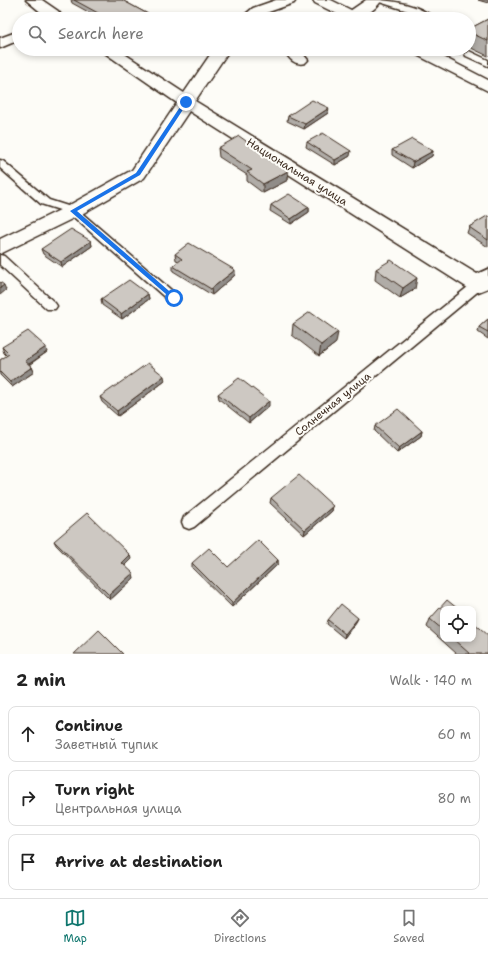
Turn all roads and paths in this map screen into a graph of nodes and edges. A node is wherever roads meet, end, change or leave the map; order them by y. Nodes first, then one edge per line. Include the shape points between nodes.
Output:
1 (32, 0) edge
2 (289, 0) edge
3 (320, 0) edge
4 (376, 0) edge
5 (51, 12) edge
6 (258, 12) edge
7 (343, 12) edge
8 (361, 12) edge
9 (417, 12) edge
10 (12, 38) edge
11 (0, 43) edge
12 (117, 56) edge
13 (217, 56) edge
14 (430, 56) edge
15 (473, 56) edge
16 (488, 63) edge
17 (488, 86) edge
18 (186, 102) junction
19 (0, 163) edge
20 (73, 211) junction
21 (0, 247) edge
22 (0, 259) edge
23 (483, 280) edge
24 (174, 298) dead end
25 (51, 306) dead end
26 (189, 522) dead end

1 - 5 street
2 - 6 street
3 - 7 street
4 - 8 street
4 - 9 lane
10 - 11 street
12 - 18 street, Национальная улица
13 - 18 street
14 - 17 street
15 - 16 lane
18 - 20 street via 138,174
18 - 23 street, Национальная улица
19 - 20 lane via 45,202
20 - 21 street
20 - 24 lane
22 - 25 lane
23 - 26 lane, Солнечная улица

